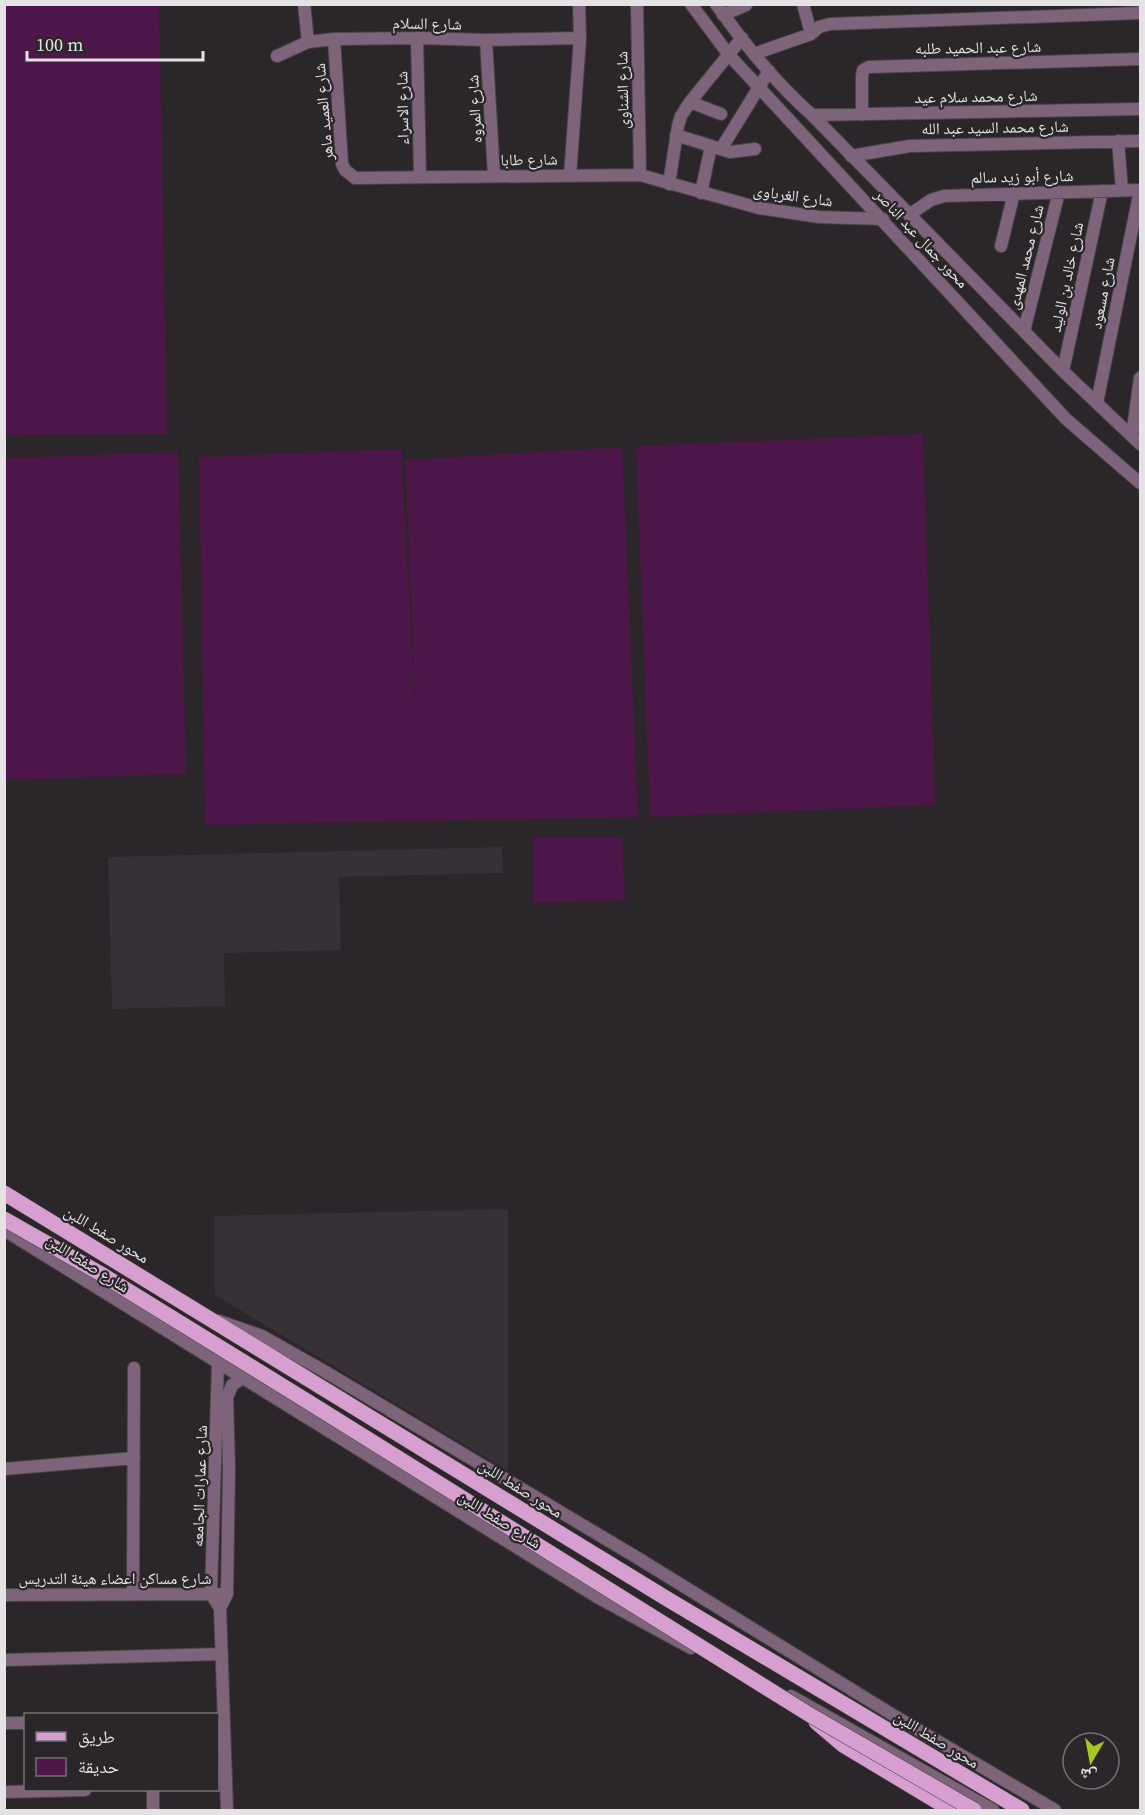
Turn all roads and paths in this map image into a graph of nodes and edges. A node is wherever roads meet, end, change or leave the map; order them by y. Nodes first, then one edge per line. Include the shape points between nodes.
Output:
1 (304, 4) edge
2 (579, 4) edge
3 (637, 4) edge
4 (691, 4) edge
5 (746, 4) edge
6 (803, 4) edge
7 (719, 10) edge
8 (1081, 10) edge
9 (1133, 10) edge
10 (811, 34) junction
11 (417, 38) junction
12 (580, 38) junction
13 (742, 38) junction
14 (334, 39) junction
15 (486, 40) junction
16 (308, 42) junction
17 (754, 54) junction
18 (729, 55) junction
19 (277, 56) dead end
20 (1140, 60) edge
21 (769, 71) junction
22 (759, 87) junction
23 (690, 102) junction
24 (1140, 109) edge
25 (721, 114) dead end
26 (812, 115) junction
27 (862, 115) junction
28 (676, 135) junction
29 (1118, 141) junction
30 (1140, 141) edge
31 (716, 148) junction
32 (755, 149) dead end
33 (851, 156) junction
34 (640, 175) junction
35 (494, 176) junction
36 (570, 176) junction
37 (420, 177) junction
38 (355, 178) joint
39 (669, 184) junction
40 (1122, 190) junction
41 (1140, 190) edge
42 (1102, 191) junction
43 (1059, 192) junction
44 (1014, 193) junction
45 (701, 194) junction
46 (909, 215) junction
47 (883, 219) junction
48 (1001, 246) dead end
49 (1024, 331) junction
50 (1063, 371) junction
51 (1140, 378) edge
52 (1097, 403) junction
53 (1136, 440) edge
54 (1140, 483) edge
55 (4, 1193) edge
56 (4, 1219) edge
57 (4, 1230) edge
58 (212, 1319) junction
59 (218, 1362) junction
60 (134, 1368) dead end
61 (243, 1378) junction
62 (134, 1458) junction
63 (4, 1468) edge
64 (133, 1594) junction
65 (211, 1594) junction
66 (227, 1594) junction
67 (4, 1595) edge
68 (220, 1608) junction
69 (222, 1654) junction
70 (4, 1660) edge
71 (810, 1715) junction
72 (221, 1718) edge
73 (4, 1723) edge
74 (24, 1723) edge
75 (44, 1791) edge
76 (153, 1791) edge
77 (4, 1792) edge
78 (153, 1810) edge
79 (227, 1810) edge
80 (951, 1810) edge
81 (974, 1810) edge
82 (993, 1810) edge
83 (1022, 1810) edge
84 (1055, 1810) edge

1 - 16 street
2 - 12 street
3 - 34 street, شارع الشناوى
4 - 18 street, محور جمال عبد الناصر
5 - 7 street
6 - 10 street
7 - 13 street, محور جمال عبد الناصر
8 - 9 street
8 - 10 street via 830,24
10 - 17 street
11 - 14 street, شارع السلام
11 - 15 street, شارع السلام
11 - 37 street, شارع الاسراء
12 - 15 street, شارع السلام
12 - 36 street
13 - 17 street, محور جمال عبد الناصر
13 - 18 street
14 - 16 street, شارع السلام
14 - 38 street, شارع العميد ماهر via 342,164
15 - 35 street, شارع المروه
16 - 19 street, شارع السلام
17 - 21 street, محور جمال عبد الناصر
18 - 22 street, محور جمال عبد الناصر
18 - 23 street
20 - 27 street, شارع عبد الحميد طلبه via 869,66 862,76
21 - 22 street
21 - 26 street, محور جمال عبد الناصر
22 - 31 street
22 - 47 street, محور جمال عبد الناصر
23 - 25 street
23 - 28 street
24 - 27 street, شارع محمد سلام عيد
26 - 27 street, شارع محمد سلام عيد
26 - 33 street, محور جمال عبد الناصر
28 - 31 street
28 - 39 street
29 - 30 street, شارع محمد السيد عبد الله
29 - 33 street, شارع محمد السيد عبد الله via 910,146
29 - 40 street
31 - 32 street via 736,152
31 - 45 street
33 - 46 street, محور جمال عبد الناصر
34 - 36 street, شارع طابا
34 - 39 street, شارع طابا
35 - 36 street, شارع طابا
35 - 37 street, شارع طابا
37 - 38 street, شارع طابا
39 - 45 street, شارع طابا
40 - 41 street, شارع أبو زيد سالم
40 - 42 street, شارع أبو زيد سالم
41 - 52 street, شارع مسعود
42 - 43 street, شارع أبو زيد سالم
42 - 50 street, شارع خالد بن الوليد
43 - 44 street, شارع أبو زيد سالم
43 - 49 street, شارع محمد المهدى
44 - 46 street, شارع أبو زيد سالم via 944,196
44 - 48 street
45 - 47 street, شارع الغرباوى via 789,214
46 - 49 street, محور جمال عبد الناصر
47 - 54 street, محور جمال عبد الناصر via 1066,419
49 - 50 street, محور جمال عبد الناصر
50 - 52 street, محور جمال عبد الناصر
51 - 53 street
52 - 53 street, محور جمال عبد الناصر
55 - 58 main road, محور صفط اللبن
56 - 71 main road, bridge via 300,1397
57 - 59 street, شارع صفط اللبن
58 - 83 main road, محور صفط اللبن via 659,1594
58 - 84 street via 271,1341
59 - 61 street, شارع صفط اللبن
59 - 65 street, شارع عمارات الجامعه
60 - 62 street
61 - 66 street, شارع عمارات الجامعه via 232,1385 227,1398
61 - 82 street, شارع صفط اللبن via 597,1597 678,1642 815,1708
62 - 63 street
62 - 64 street
64 - 65 street, شارع مساكن اعضاء هيئة التدريس
64 - 67 street, شارع مساكن اعضاء هيئة التدريس
65 - 66 street, شارع مساكن اعضاء هيئة التدريس
65 - 68 street
66 - 68 street, شارع عمارات الجامعه
68 - 69 street, شارع عمارات الجامعه
69 - 70 street
69 - 72 street, شارع عمارات الجامعه
71 - 80 main road via 843,1745
71 - 81 main road, bridge
72 - 79 street, شارع عمارات الجامعه
73 - 74 street
75 - 77 street
76 - 78 street

